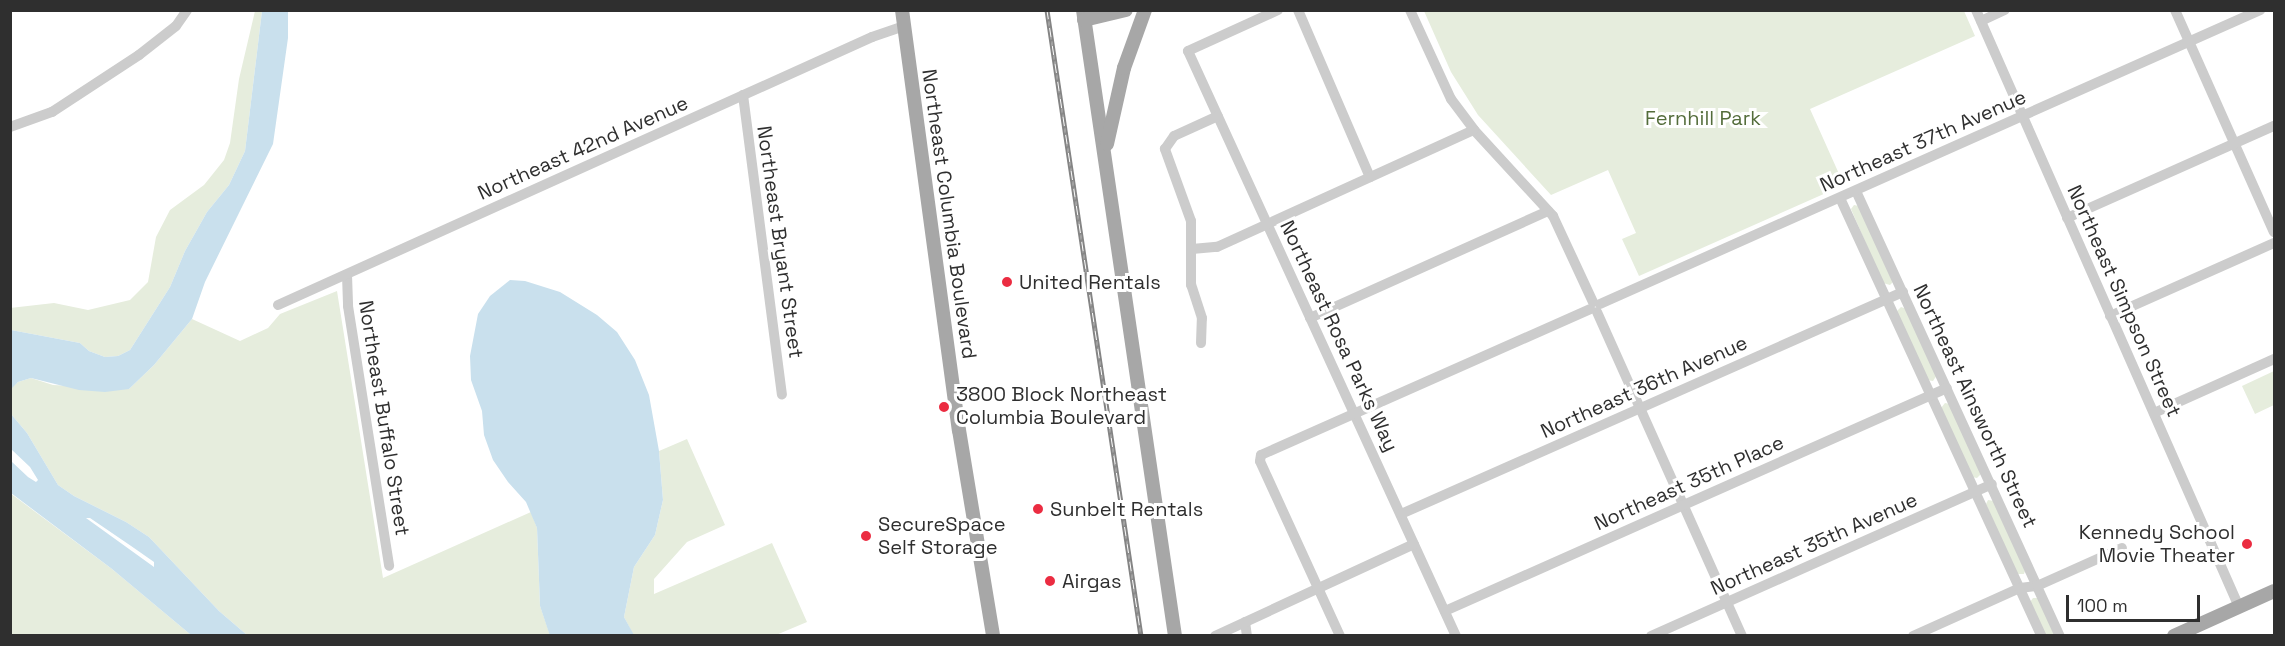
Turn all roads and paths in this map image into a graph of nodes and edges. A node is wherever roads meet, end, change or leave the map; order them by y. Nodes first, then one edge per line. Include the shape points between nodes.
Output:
1 (187, 10) edge
2 (902, 10) edge
3 (1126, 10) edge
4 (1145, 10) edge
5 (1278, 10) edge
6 (1298, 10) edge
7 (1410, 10) edge
8 (2005, 10) edge
9 (2175, 10) edge
10 (2260, 10) edge
11 (1084, 15) edge
12 (1979, 16) edge
13 (904, 26) junction
14 (2190, 42) junction
15 (743, 95) junction
16 (1218, 116) junction
17 (2022, 117) junction
18 (2274, 126) edge
19 (10, 127) edge
20 (1474, 130) junction
21 (2236, 143) junction
22 (1104, 155) junction
23 (1370, 177) junction
24 (1856, 191) junction
25 (1840, 198) junction
26 (1548, 210) junction
27 (2067, 218) junction
28 (1267, 224) junction
29 (2274, 232) edge
30 (2274, 243) edge
31 (1192, 249) junction
32 (347, 275) junction
33 (1902, 292) junction
34 (1887, 299) junction
35 (278, 305) dead end
36 (1595, 307) junction
37 (2110, 316) junction
38 (1310, 318) junction
39 (1201, 343) dead end
40 (2274, 359) edge
41 (1947, 388) junction
42 (782, 394) dead end
43 (1931, 395) junction
44 (1640, 408) junction
45 (2154, 413) junction
46 (1355, 414) junction
47 (1992, 484) junction
48 (1976, 491) junction
49 (1684, 505) junction
50 (1401, 514) junction
51 (1414, 544) junction
52 (2122, 548) dead end
53 (389, 566) dead end
54 (2037, 586) junction
55 (1319, 588) junction
56 (2020, 588) junction
57 (2274, 591) edge
58 (1727, 602) junction
59 (2239, 607) junction
60 (1445, 611) junction
61 (1245, 622) junction
62 (993, 636) edge
63 (1175, 636) edge
64 (1215, 636) edge
65 (1247, 636) edge
66 (1340, 636) edge
67 (1456, 636) edge
68 (1651, 636) edge
69 (1742, 636) edge
70 (1913, 636) edge
71 (2041, 636) edge
72 (2060, 636) edge
73 (2174, 636) edge

1 - 19 street via 176,26 139,55 52,112
2 - 13 main road, Northeast Columbia Boulevard
3 - 11 main road
4 - 22 main road via 1124,68
5 - 16 street, Northeast Rosa Parks Way via 1188,51
6 - 23 street
7 - 20 street via 1448,94
8 - 12 street
9 - 14 street
10 - 14 street, Northeast 37th Avenue
11 - 22 main road
12 - 17 street, Northeast Simpson Street
13 - 15 street, Northeast 42nd Avenue
13 - 62 main road, Northeast Columbia Boulevard via 959,430
14 - 17 street, Northeast 37th Avenue
14 - 21 street
15 - 32 street, Northeast 42nd Avenue
15 - 42 street, Northeast Bryant Street
16 - 28 street, Northeast Rosa Parks Way
16 - 31 street via 1174,136 1165,149 1189,211
17 - 24 street, Northeast 37th Avenue
17 - 27 street, Northeast Simpson Street
18 - 21 street
20 - 23 street
20 - 26 street
21 - 27 street
21 - 29 street
22 - 63 main road
23 - 28 street
24 - 25 street, Northeast 37th Avenue
24 - 33 street, Northeast Ainsworth Street
25 - 34 street, Northeast Ainsworth Street
25 - 36 street, Northeast 37th Avenue
26 - 36 street
26 - 38 street
27 - 37 street, Northeast Simpson Street
28 - 31 street via 1217,247
28 - 38 street, Northeast Rosa Parks Way
30 - 37 street
31 - 39 street via 1191,285 1202,318
32 - 35 street, Northeast 42nd Avenue
32 - 53 street, Northeast Buffalo Street via 348,306
33 - 34 street, Northeast 36th Avenue
33 - 41 street, Northeast Ainsworth Street
34 - 43 street, Northeast Ainsworth Street
34 - 44 street, Northeast 36th Avenue
36 - 44 street
36 - 46 street, Northeast 37th Avenue
37 - 45 street, Northeast Simpson Street
38 - 46 street, Northeast Rosa Parks Way
40 - 45 street
41 - 43 street, Northeast 35th Place
41 - 47 street, Northeast Ainsworth Street
43 - 48 street, Northeast Ainsworth Street
43 - 49 street, Northeast 35th Place
44 - 49 street
44 - 50 street, Northeast 36th Avenue
45 - 59 street, Northeast Simpson Street
46 - 50 street, Northeast Rosa Parks Way
46 - 55 street, Northeast 37th Avenue via 1261,455 1260,461
47 - 48 street, Northeast 35th Avenue
47 - 54 street, Northeast Ainsworth Street
48 - 56 street, Northeast Ainsworth Street
48 - 58 street, Northeast 35th Avenue
49 - 58 street
49 - 60 street, Northeast 35th Place
50 - 51 street, Northeast Rosa Parks Way
51 - 55 street
51 - 60 street, Northeast Rosa Parks Way
52 - 54 street
54 - 56 street
54 - 72 street, Northeast Ainsworth Street
55 - 61 street
55 - 66 street
56 - 70 street
56 - 71 street, Northeast Ainsworth Street
57 - 59 main road
58 - 68 street, Northeast 35th Avenue
58 - 69 street
59 - 73 main road
60 - 67 street, Northeast Rosa Parks Way
61 - 64 street
61 - 65 street

